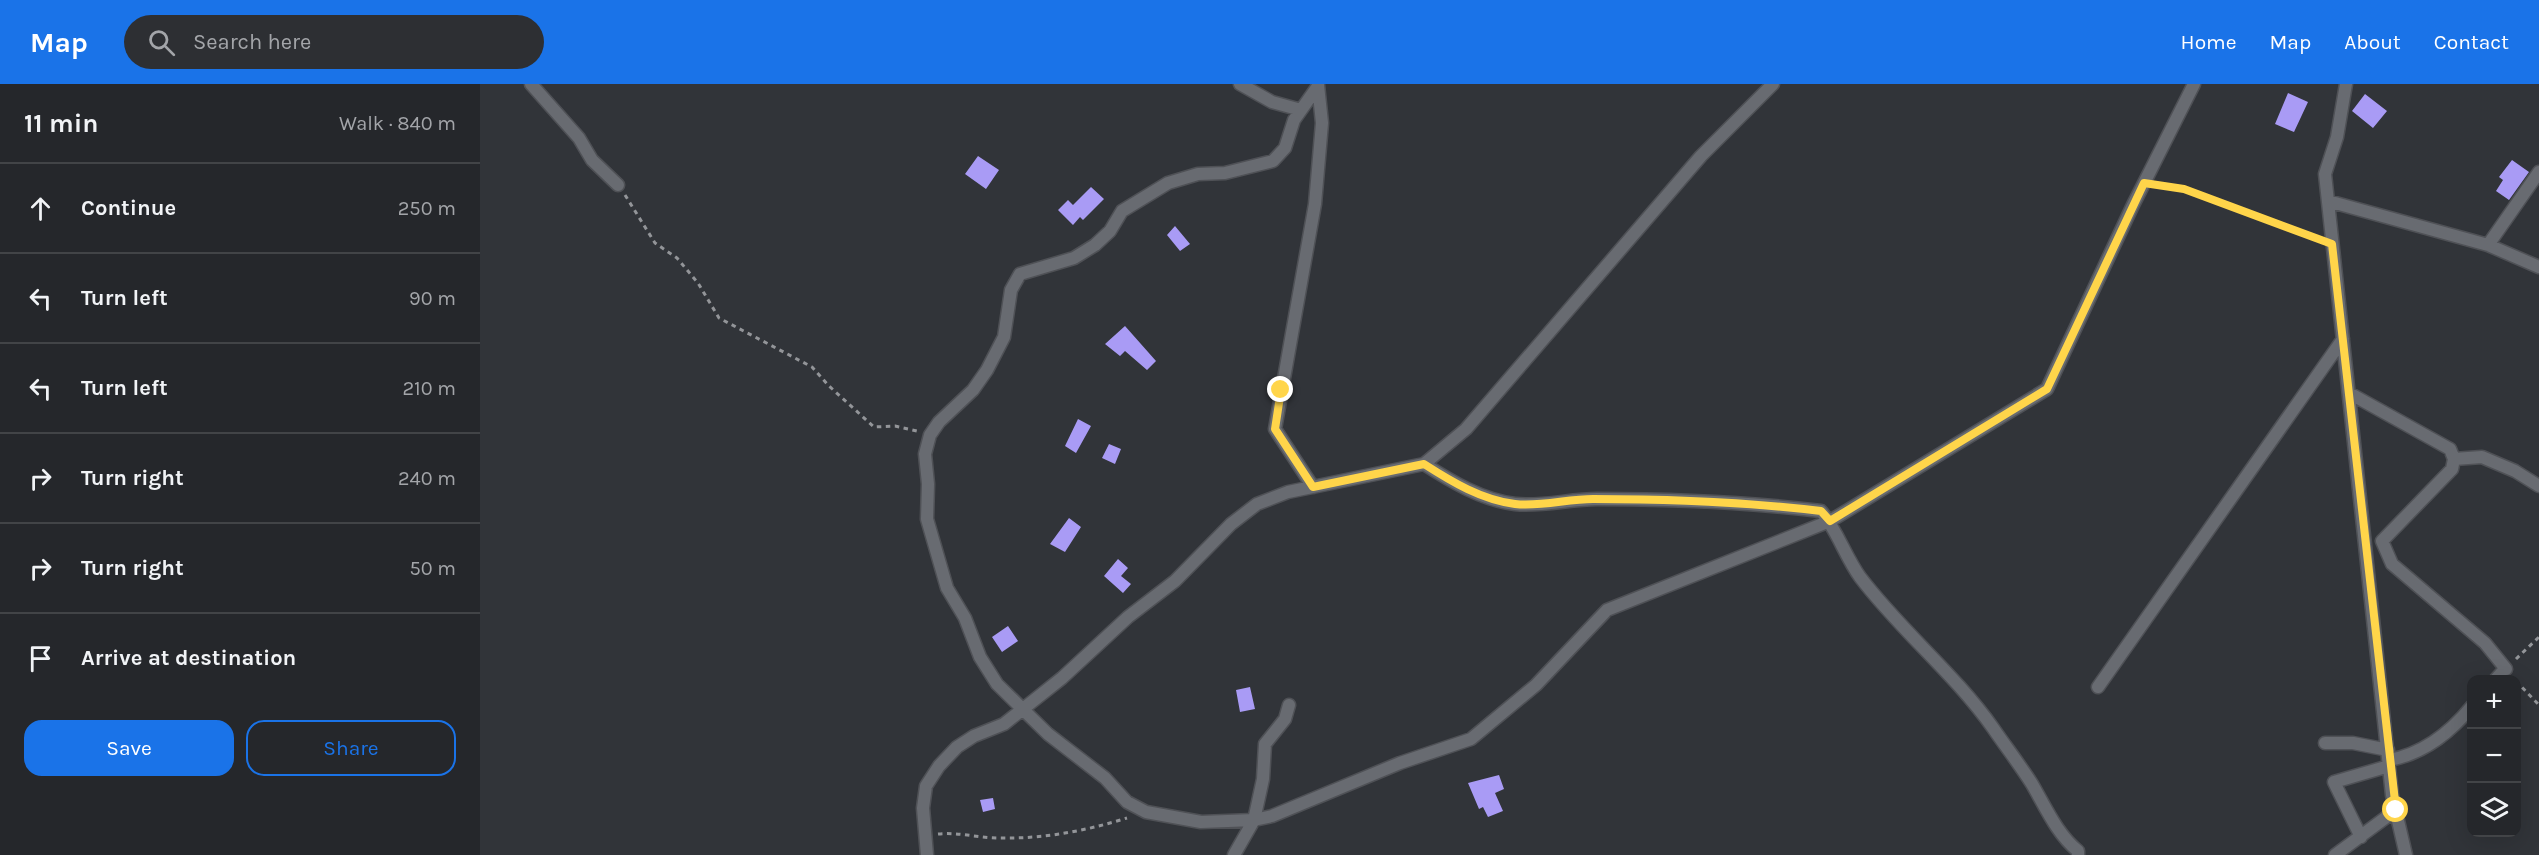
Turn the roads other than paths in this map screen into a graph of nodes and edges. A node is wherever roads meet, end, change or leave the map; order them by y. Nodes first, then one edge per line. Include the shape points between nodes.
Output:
1 (531, 84) edge
2 (1240, 84) edge
3 (1773, 84) edge
4 (2194, 84) edge
5 (2346, 84) edge
6 (1318, 85) edge
7 (1301, 110) junction
8 (2539, 172) edge
9 (618, 185) road end
10 (2328, 201) junction
11 (2488, 245) junction
12 (2539, 267) edge
13 (2343, 339) junction
14 (2349, 393) junction
15 (2454, 459) junction
16 (1424, 464) junction
17 (2539, 486) edge
18 (1313, 487) junction
19 (1830, 521) junction
20 (2500, 675) edge
21 (2098, 687) dead end
22 (1289, 705) dead end
23 (1025, 708) junction
24 (2467, 711) edge
25 (2325, 743) dead end
26 (2389, 758) junction
27 (2396, 810) junction
28 (1254, 820) junction
29 (2361, 837) junction
30 (1240, 852) edge
31 (2404, 854) edge
32 (927, 855) edge
33 (2078, 855) edge
34 (2335, 855) edge

1 - 9 street via 579,138 592,160
2 - 7 street via 1272,102
3 - 16 street via 1701,156 1466,429
4 - 19 street via 2047,389
5 - 10 street via 2337,137 2325,174
6 - 7 street
6 - 18 street via 1322,123 1315,204 1275,429
7 - 23 street via 1285,148 1273,161 1168,183 1122,211 1110,231 1074,258 1020,274 1011,290 1004,337 987,370 930,435 925,454 927,519 947,588 997,684
8 - 11 street
10 - 11 street
10 - 13 street
11 - 12 street
13 - 14 street
13 - 21 street
14 - 15 street via 2450,449
14 - 26 street
15 - 17 street via 2482,457
15 - 20 street via 2452,469 2382,541 2392,564 2485,643 2505,669
16 - 18 street
16 - 19 street via 1455,484 1515,504 1645,499 1777,506 1821,511
18 - 23 street via 1257,504 1230,524 1175,582 1128,617
19 - 28 street via 1607,610 1536,685 1471,739
19 - 33 street via 1841,548 1861,578 1963,687 2030,781 2063,839
22 - 28 street via 1285,719 1265,744 1263,779
23 - 28 street via 1048,734 1105,778 1127,802 1146,812 1201,822
23 - 32 street via 1004,724 957,747 939,766 926,786 923,808
24 - 26 street via 2429,746 2411,756
25 - 26 street via 2352,743
26 - 27 street
26 - 29 street via 2334,782
27 - 29 street
27 - 31 street
28 - 30 street
29 - 34 street

